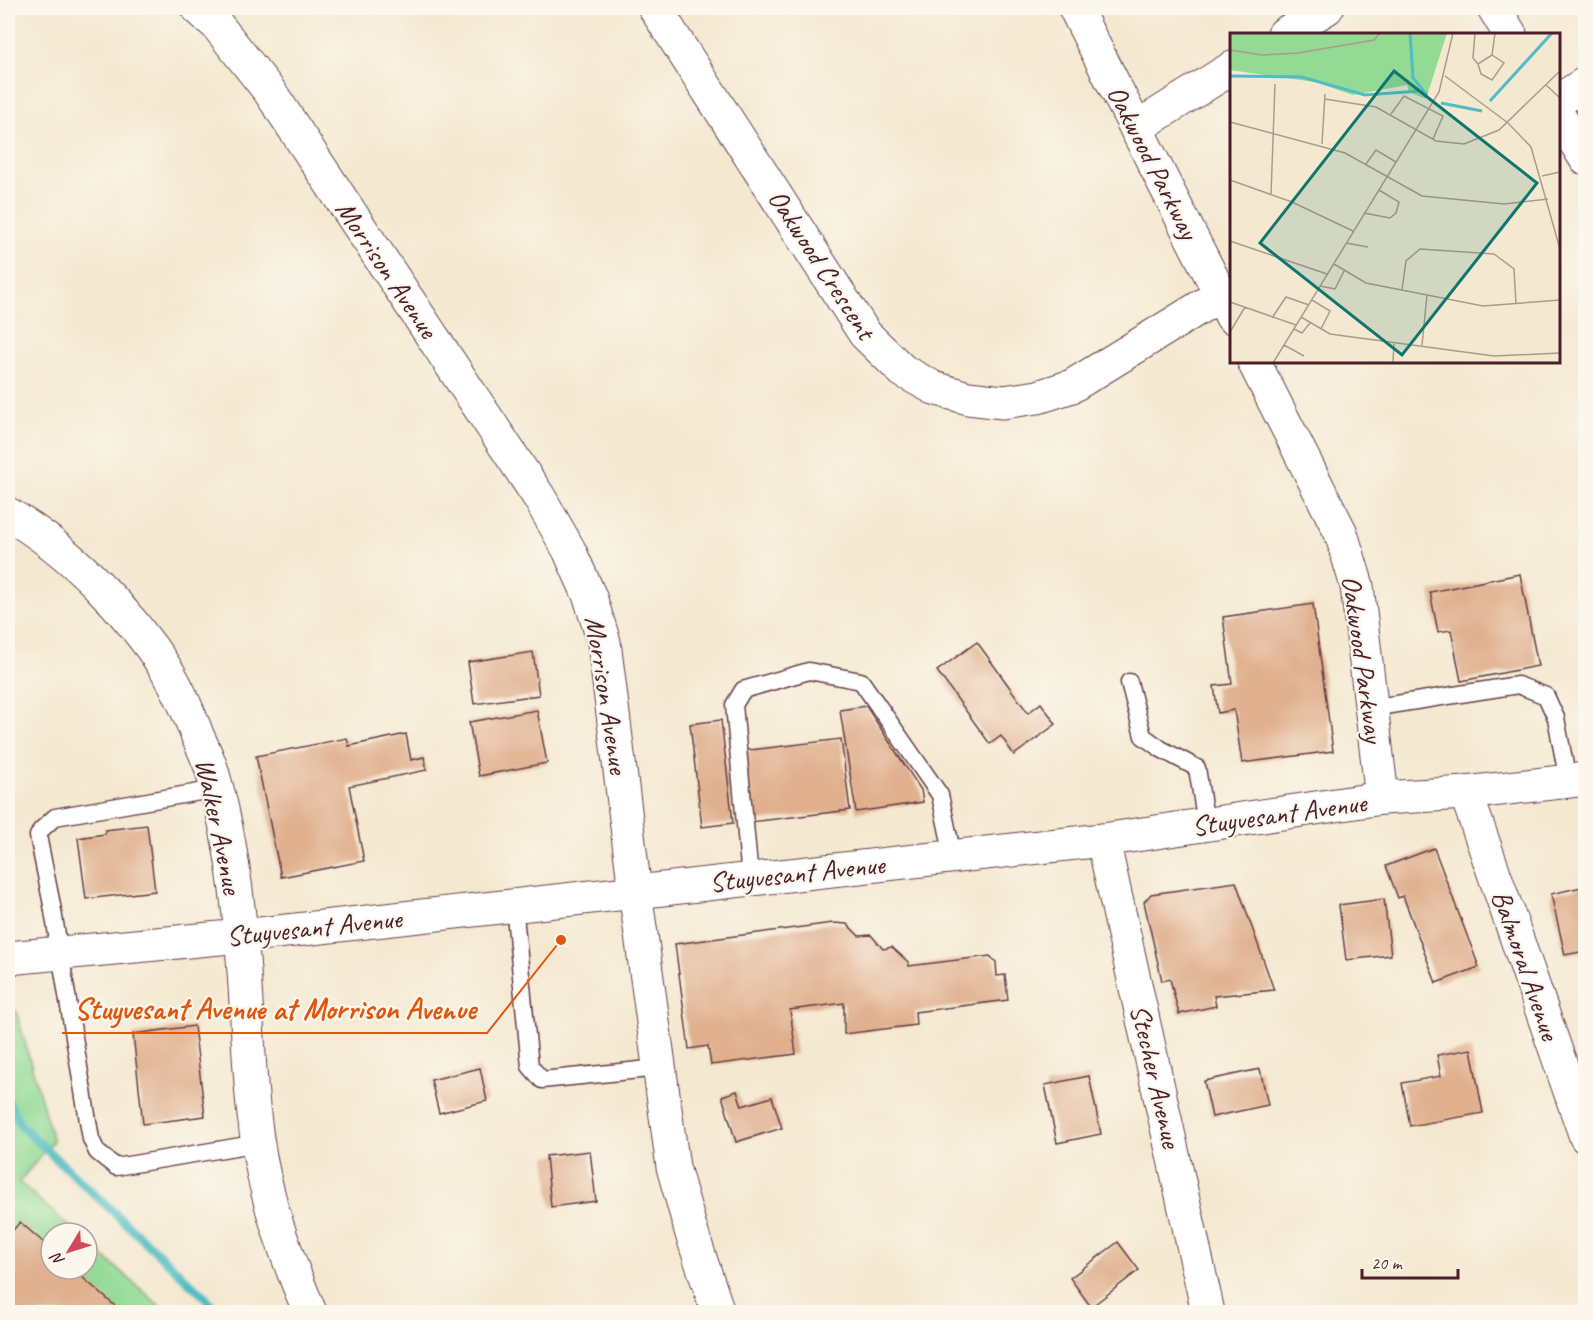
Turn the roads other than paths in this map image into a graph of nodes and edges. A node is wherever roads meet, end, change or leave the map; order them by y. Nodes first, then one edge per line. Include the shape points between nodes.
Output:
1 (198, 8) edge
2 (655, 8) edge
3 (1075, 8) edge
4 (1327, 8) edge
5 (1494, 8) edge
6 (1286, 33) edge
7 (1509, 33) edge
8 (1230, 69) edge
9 (1586, 83) edge
10 (1560, 100) edge
11 (1560, 118) edge
12 (1136, 128) junction
13 (1586, 159) edge
14 (1226, 306) edge
15 (1255, 363) edge
16 (8, 514) edge
17 (1129, 682) dead end
18 (1371, 708) junction
19 (1576, 780) edge
20 (217, 789) junction
21 (1466, 793) junction
22 (1382, 798) junction
23 (1206, 824) junction
24 (1103, 840) junction
25 (953, 856) junction
26 (750, 878) junction
27 (635, 891) junction
28 (514, 905) junction
29 (241, 936) junction
30 (58, 953) junction
31 (8, 958) edge
32 (659, 1068) junction
33 (1586, 1137) edge
34 (259, 1143) junction
35 (310, 1312) edge
36 (718, 1312) edge
37 (1208, 1312) edge

1 - 27 street, Morrison Avenue via 217,25 270,92 539,497 569,550 591,597 604,642
2 - 14 street, Oakwood Crescent via 865,334 903,371 934,388 968,398 1003,402 1038,397 1072,386
3 - 12 street, Oakwood Parkway
4 - 6 street
5 - 7 street
8 - 12 street
9 - 10 street
11 - 13 street
12 - 14 street, Oakwood Parkway
15 - 18 street, Oakwood Parkway via 1341,533 1358,586
16 - 20 street, Walker Avenue via 61,552 102,590 138,632 168,673 191,719
17 - 23 lane via 1143,736 1197,768
18 - 19 lane via 1518,685 1546,696
18 - 22 street, Oakwood Parkway
19 - 21 street, Stuyvesant Avenue
20 - 29 street, Walker Avenue via 227,831
20 - 30 lane via 55,817 40,830
21 - 22 street, Stuyvesant Avenue
21 - 33 street, Balmoral Avenue
22 - 23 street, Stuyvesant Avenue
23 - 24 street, Stuyvesant Avenue
24 - 25 street, Stuyvesant Avenue
24 - 37 street, Stecher Avenue
25 - 26 street, Stuyvesant Avenue
25 - 26 lane via 940,795 861,681 809,671 743,690 735,705
26 - 27 street, Stuyvesant Avenue
27 - 28 street, Stuyvesant Avenue
27 - 32 street, Morrison Avenue
28 - 29 street, Stuyvesant Avenue
28 - 32 lane via 530,1066 535,1073 542,1080
29 - 30 street, Stuyvesant Avenue
29 - 34 street, Walker Avenue
30 - 31 street, Stuyvesant Avenue
30 - 34 lane via 91,1139 98,1152 116,1167
32 - 36 street, Morrison Avenue via 673,1167
34 - 35 street, Walker Avenue via 268,1196

